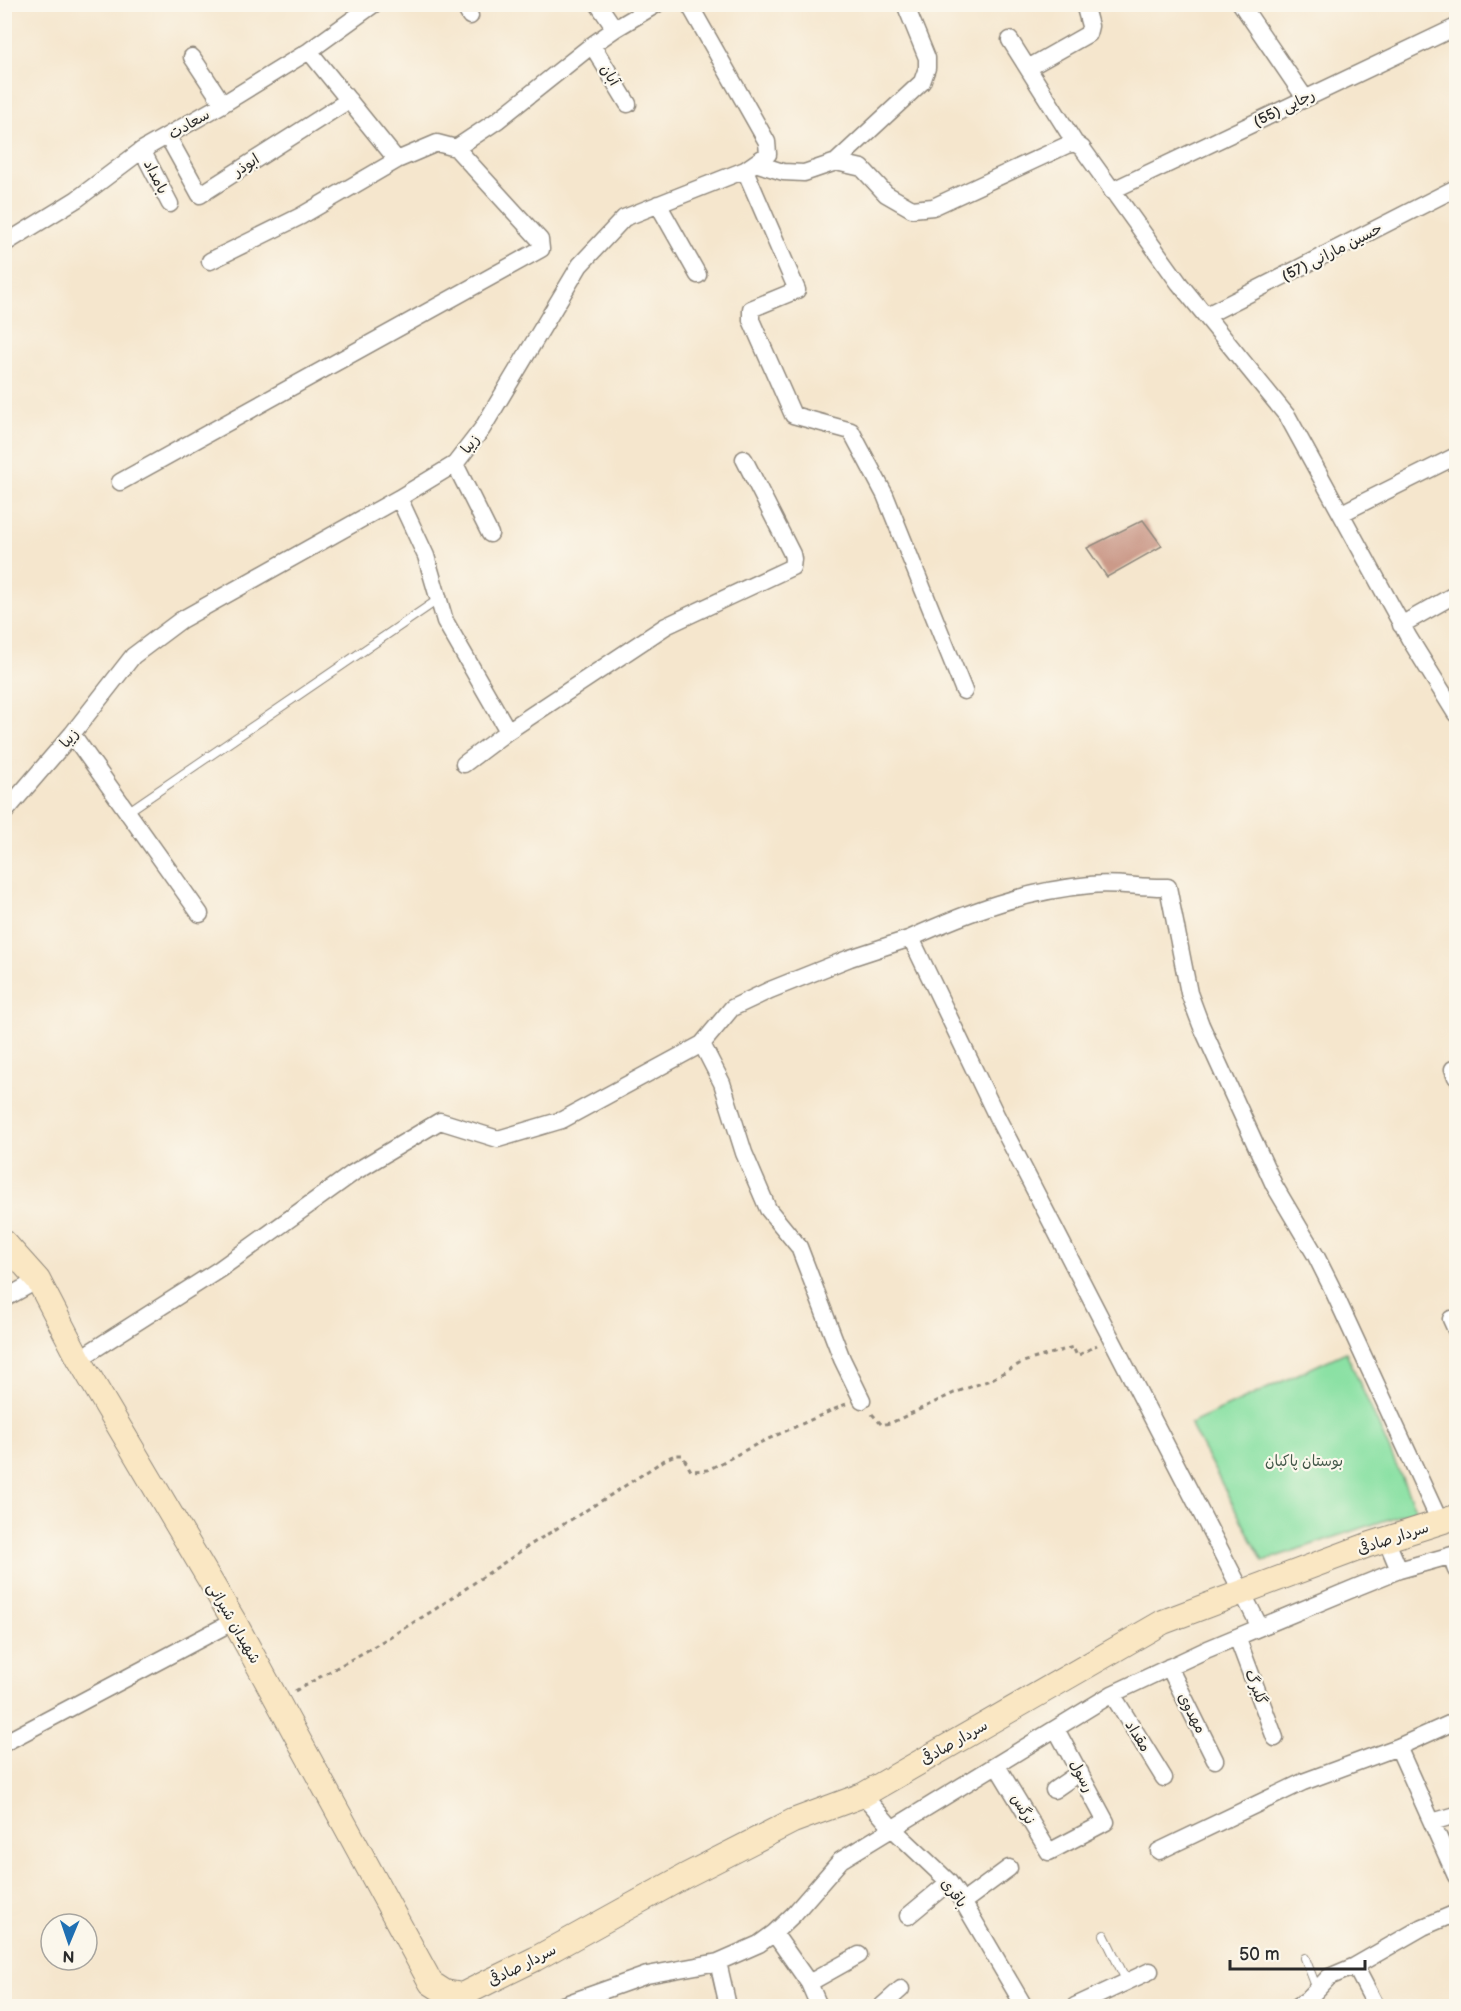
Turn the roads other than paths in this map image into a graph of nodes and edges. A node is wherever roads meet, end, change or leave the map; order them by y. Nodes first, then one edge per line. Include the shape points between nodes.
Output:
1 (374, 4) edge
2 (598, 4) edge
3 (657, 4) edge
4 (689, 4) edge
5 (905, 4) edge
6 (1084, 4) edge
7 (1242, 4) edge
8 (1456, 27) edge
9 (615, 29) junction
10 (1010, 40) dead end
11 (592, 45) junction
12 (309, 51) junction
13 (192, 57) dead end
14 (1028, 68) junction
15 (1305, 98) junction
16 (349, 100) junction
17 (223, 104) junction
18 (628, 104) dead end
19 (168, 137) junction
20 (1075, 143) junction
21 (456, 148) junction
22 (142, 150) junction
23 (397, 160) junction
24 (836, 162) junction
25 (750, 166) junction
26 (1456, 188) edge
27 (1111, 191) junction
28 (170, 204) dead end
29 (658, 204) junction
30 (6, 241) edge
31 (210, 261) dead end
32 (698, 275) dead end
33 (1207, 315) junction
34 (1456, 456) edge
35 (744, 459) dead end
36 (455, 464) junction
37 (120, 482) dead end
38 (399, 498) junction
39 (1342, 513) junction
40 (490, 534) dead end
41 (1456, 594) edge
42 (439, 598) junction
43 (1401, 624) junction
44 (964, 691) dead end
45 (1456, 714) edge
46 (508, 731) junction
47 (72, 735) junction
48 (464, 764) dead end
49 (4, 813) edge
50 (126, 813) junction
51 (200, 914) dead end
52 (911, 938) junction
53 (702, 1044) junction
54 (4, 1242) edge
55 (38, 1281) junction
56 (4, 1299) edge
57 (79, 1359) junction
58 (862, 1400) road end
59 (1448, 1520) edge
60 (1386, 1539) junction
61 (1455, 1560) edge
62 (1399, 1570) junction
63 (1242, 1592) junction
64 (234, 1621) junction
65 (1260, 1627) junction
66 (1237, 1637) junction
67 (1168, 1667) junction
68 (1112, 1694) junction
69 (1456, 1720) edge
70 (1056, 1729) junction
71 (1275, 1738) dead end
72 (4, 1743) edge
73 (1398, 1747) junction
74 (1215, 1760) dead end
75 (997, 1766) junction
76 (1080, 1772) junction
77 (1164, 1778) dead end
78 (1054, 1790) dead end
79 (863, 1795) junction
80 (1456, 1815) edge
81 (1106, 1822) joint
82 (1432, 1822) junction
83 (892, 1828) junction
84 (1159, 1851) dead end
85 (1010, 1868) dead end
86 (1456, 1876) edge
87 (948, 1882) junction
88 (963, 1902) junction
89 (1456, 1913) edge
90 (908, 1916) dead end
91 (774, 1933) junction
92 (1104, 1935) dead end
93 (859, 1955) dead end
94 (1305, 1958) dead end
95 (718, 1962) junction
96 (1355, 1966) junction
97 (1150, 1971) dead end
98 (1127, 1982) junction
99 (809, 1983) junction
100 (901, 1989) dead end
101 (1317, 1990) junction
102 (461, 2001) edge
103 (583, 2003) edge
104 (1020, 2005) edge
105 (560, 2007) edge
106 (728, 2007) edge
107 (819, 2007) edge
108 (882, 2007) edge
109 (1075, 2007) edge
110 (1298, 2007) edge
111 (1376, 2007) edge

1 - 12 street, سعادت
2 - 9 street
3 - 9 street
4 - 25 street via 767,142 768,154
5 - 24 street via 927,58 922,82
6 - 14 street via 1090,26 1088,34
7 - 15 street
8 - 15 street, رجایی (55)
9 - 11 street
10 - 14 street
11 - 18 street, آبان
11 - 21 street via 498,120
12 - 16 street
12 - 17 street, سعادت
13 - 17 street
14 - 20 street
15 - 27 street, رجایی (55)
16 - 19 street, ابوذر via 200,195
16 - 23 street
17 - 19 street, سعادت
19 - 22 street, سعادت
20 - 24 street via 933,207 912,209 886,194 862,168
20 - 27 street
21 - 23 street via 437,143
21 - 37 street via 540,240 541,249
22 - 28 street, بامداد
22 - 30 street, سعادت via 77,199
23 - 31 street via 301,216
24 - 25 street via 804,173
25 - 29 street, زیبا
25 - 44 street via 797,290 751,309 751,320 793,415 852,431 885,495
26 - 33 street, حسین مارانی (57)
27 - 33 street
29 - 32 street
29 - 36 street, زیبا via 624,218 580,265 482,429
33 - 39 street via 1288,417
34 - 39 street
35 - 46 street via 792,554 792,567 666,626
36 - 38 street, زیبا
36 - 40 street
38 - 42 street via 426,556
38 - 47 street, زیبا via 181,620 133,656
39 - 43 street
41 - 43 street
42 - 46 street via 445,621
42 - 50 lane
43 - 45 street
46 - 48 street
47 - 49 street, زیبا
47 - 50 street
50 - 51 street
52 - 53 street via 850,958 732,1008
52 - 59 street via 956,917 1026,894 1092,884 1168,887 1189,993 1201,1025 1274,1185 1316,1256
52 - 63 street via 997,1117
53 - 57 street via 562,1120 498,1139 440,1121 353,1173 220,1269
53 - 58 street via 722,1083 744,1153 768,1209 799,1247
54 - 55 street, شهیدان شیرانی
55 - 56 street
55 - 57 street, شهیدان شیرانی
57 - 64 street, شهیدان شیرانی
59 - 60 street, سردار صادقی
60 - 62 street
60 - 63 street, سردار صادقی
61 - 62 street
62 - 65 street
63 - 65 street
63 - 79 street, سردار صادقی via 1163,1622
64 - 72 street
64 - 102 street, شهیدان شیرانی via 431,1983
65 - 66 street
66 - 67 street
66 - 71 street, گلبرگ
67 - 68 street
67 - 74 street, مهدوی
68 - 70 street
68 - 77 street, مقداد
69 - 73 street
70 - 75 street
70 - 76 street, رسول
73 - 82 street
73 - 84 street via 1303,1782
75 - 81 street, نرگس via 1049,1852
75 - 83 street
76 - 78 street
76 - 81 street, رسول
79 - 83 street, باقری
79 - 102 street, سردار صادقی via 793,1821 685,1876
80 - 82 street
82 - 86 street
83 - 87 street, باقری
83 - 91 street via 841,1860
85 - 88 street
87 - 88 street, باقری
87 - 90 street
88 - 104 street, باقری
89 - 96 street
91 - 95 street
91 - 99 street
92 - 98 lane
93 - 99 street
94 - 101 lane
95 - 103 street via 647,1975
95 - 106 street
96 - 101 street via 1329,1977
96 - 111 street
97 - 98 street
98 - 109 street
99 - 107 street
100 - 108 street
101 - 110 street
103 - 105 street

